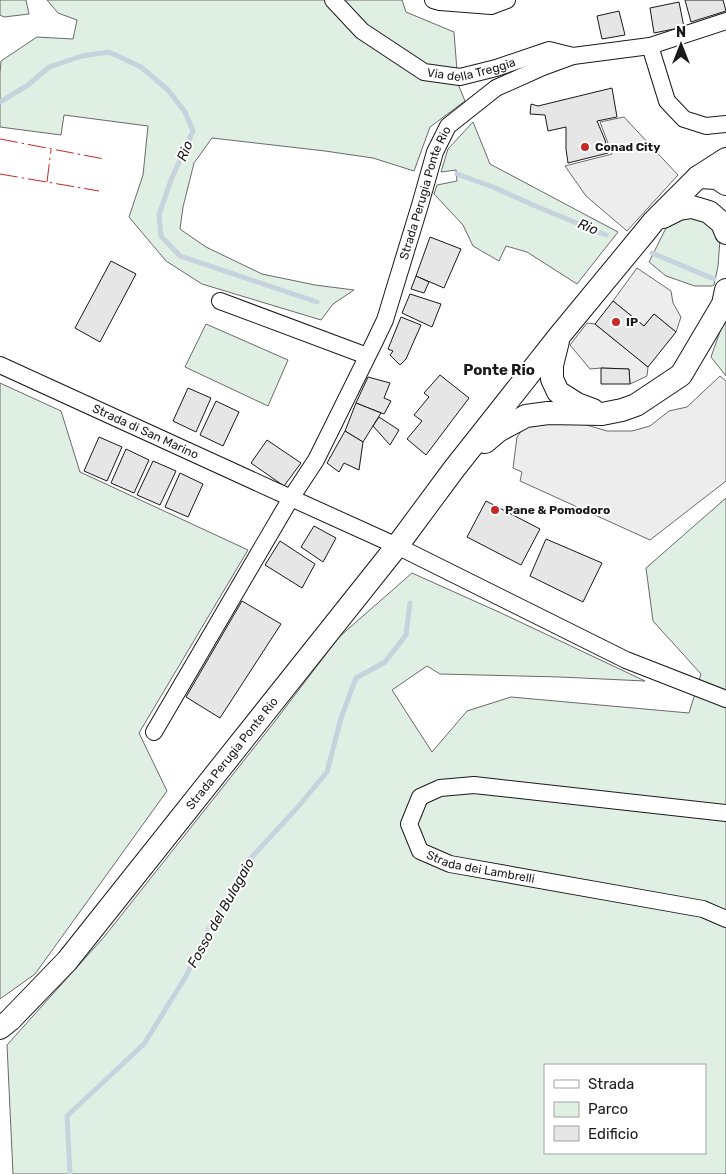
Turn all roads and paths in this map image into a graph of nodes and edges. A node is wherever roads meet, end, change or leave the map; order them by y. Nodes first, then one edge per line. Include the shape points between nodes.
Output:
1 (333, 0) edge
2 (433, 0) edge
3 (507, 0) edge
4 (726, 21) edge
5 (650, 46) junction
6 (573, 56) junction
7 (726, 124) edge
8 (726, 159) edge
9 (698, 177) junction
10 (726, 184) edge
11 (653, 222) junction
12 (726, 233) edge
13 (726, 290) edge
14 (220, 301) dead end
15 (560, 335) junction
16 (367, 356) junction
17 (0, 365) edge
18 (602, 414) junction
19 (454, 469) junction
20 (291, 498) junction
21 (398, 546) junction
22 (726, 698) edge
23 (154, 732) dead end
24 (726, 813) edge
25 (726, 919) edge
26 (0, 1028) edge

1 - 6 street, Via della Treggia via 362,32 424,72 460,77 549,50
2 - 3 street via 491,6
4 - 5 street, Strada Perugia Ponte Rio
5 - 6 street, Strada Perugia Ponte Rio
5 - 7 street via 667,100 684,119 706,126
6 - 16 street, Strada Perugia Ponte Rio via 496,88 448,126 435,152 385,320
8 - 9 main road, Strada Perugia Ponte Rio
9 - 10 main road via 717,178
9 - 11 main road, Strada Perugia Ponte Rio
11 - 12 main road, Strada Perugia Ponte Rio via 679,209 692,207 708,212 722,223
11 - 15 main road, Strada Perugia Ponte Rio
13 - 18 main road, Strada Perugia Ponte Rio via 723,304 680,375 636,405
14 - 16 street
15 - 18 main road, Strada Perugia Ponte Rio via 552,365 552,379 558,392
15 - 19 main road, Strada Perugia Ponte Rio
16 - 20 street, Strada Perugia Ponte Rio via 316,460
17 - 20 street, Strada di San Marino
18 - 19 main road, Strada Perugia Ponte Rio via 526,416 498,431
19 - 21 main road, Strada Perugia Ponte Rio
20 - 21 street
20 - 23 street, Strada Perugia Ponte Rio
21 - 22 street via 626,660
21 - 26 main road, Strada Perugia Ponte Rio via 67,962
24 - 25 street, Strada dei Lambrelli via 474,785 440,788 420,797 409,824 420,851 450,864 703,909

